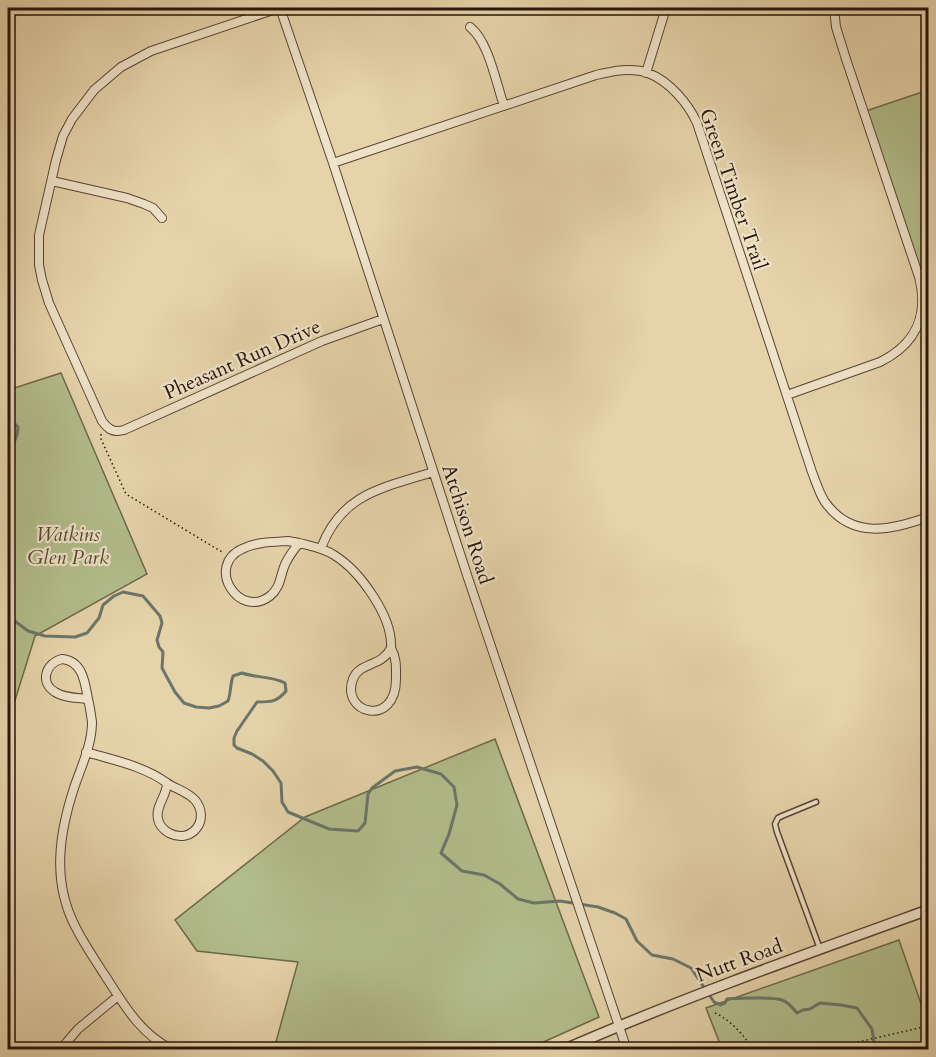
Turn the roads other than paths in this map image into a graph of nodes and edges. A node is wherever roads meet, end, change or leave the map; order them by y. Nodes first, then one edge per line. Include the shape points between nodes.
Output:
1 (279, 8) edge
2 (666, 8) edge
3 (834, 8) edge
4 (470, 27) dead end
5 (646, 73) junction
6 (504, 106) junction
7 (333, 163) junction
8 (52, 181) junction
9 (162, 218) dead end
10 (383, 319) junction
11 (787, 395) junction
12 (433, 472) junction
13 (928, 517) edge
14 (299, 543) junction
15 (321, 548) junction
16 (391, 648) junction
17 (88, 699) junction
18 (86, 752) junction
19 (167, 783) junction
20 (816, 802) dead end
21 (928, 910) edge
22 (820, 950) junction
23 (118, 996) junction
24 (619, 1025) junction
25 (60, 1050) edge
26 (173, 1050) edge
27 (563, 1050) edge
28 (627, 1050) edge

1 - 7 street, Atchison Road
1 - 8 street via 152,51 107,77 63,136
2 - 5 street
3 - 11 street via 846,59 919,277 922,310 908,341 891,356
4 - 6 street via 480,38
5 - 6 street, Green Timber Trail via 620,70 596,75
5 - 11 street, Green Timber Trail via 679,96 697,123
6 - 7 street, Green Timber Trail
7 - 10 street, Atchison Road
8 - 9 street via 127,198 153,208
8 - 10 street, Pheasant Run Drive via 39,235 42,280 102,421 116,432 322,341
10 - 12 street, Atchison Road
11 - 13 street, Green Timber Trail via 820,493 835,513 854,525 878,530
12 - 15 street via 358,499 328,530
12 - 24 street, Atchison Road
14 - 14 street via 290,554 277,589 266,599 242,599 230,589 226,574 236,552 269,543
14 - 15 street
15 - 16 street via 351,570 378,604 387,623
16 - 16 street via 384,658 363,667 354,676 352,692 362,709 383,708 394,697 397,661
17 - 17 street via 78,666 62,659 52,663 46,680 51,690
17 - 18 street via 92,729
18 - 19 street via 140,769
18 - 23 street via 62,831 60,871 75,925
19 - 19 street via 157,812 159,822 172,834 189,834 201,817 197,802
20 - 22 lane via 778,818 776,824
21 - 22 street, Nutt Road
22 - 24 street, Nutt Road
23 - 25 street via 78,1029
23 - 26 street via 143,1029
24 - 27 street, Nutt Road
24 - 28 street, Atchison Road

